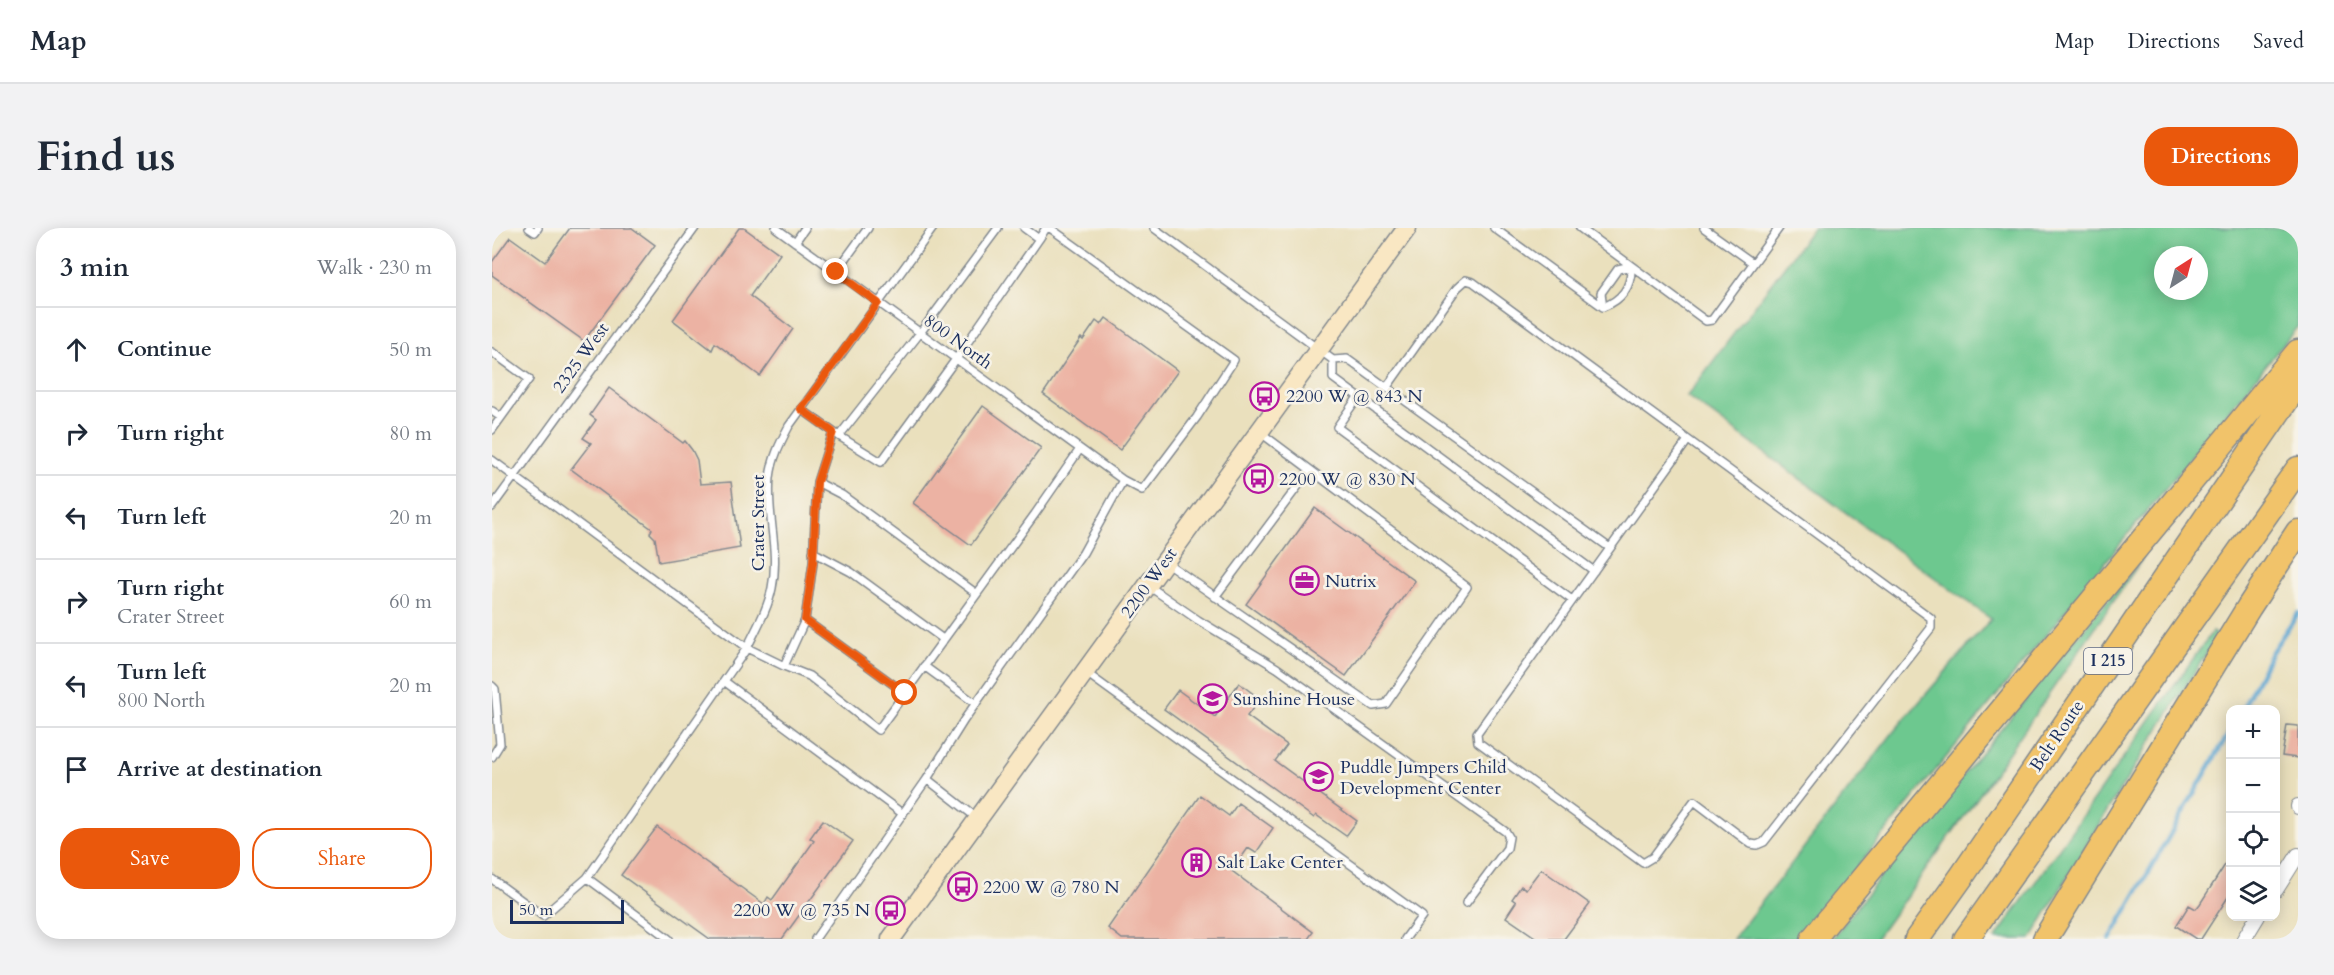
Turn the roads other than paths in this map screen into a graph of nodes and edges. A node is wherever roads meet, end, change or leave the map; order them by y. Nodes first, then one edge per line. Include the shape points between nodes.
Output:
1 (529, 228) edge
2 (538, 228) edge
3 (695, 228) edge
4 (776, 228) edge
5 (805, 228) edge
6 (868, 228) edge
7 (933, 228) edge
8 (998, 228) edge
9 (1024, 228) edge
10 (1048, 228) edge
11 (1154, 228) edge
12 (1407, 228) edge
13 (1494, 228) edge
14 (1580, 228) edge
15 (1704, 228) edge
16 (1779, 228) edge
17 (1039, 239) junction
18 (795, 242) junction
19 (1753, 263) junction
20 (1631, 266) junction
21 (836, 272) junction
22 (878, 303) junction
23 (1603, 307) junction
24 (920, 333) junction
25 (492, 352) edge
26 (2298, 352) edge
27 (1326, 354) junction
28 (956, 359) junction
29 (2298, 383) edge
30 (1387, 387) junction
31 (1358, 397) junction
32 (801, 409) junction
33 (492, 411) edge
34 (501, 417) junction
35 (492, 430) edge
36 (1259, 432) junction
37 (836, 434) junction
38 (1688, 440) junction
39 (1080, 449) junction
40 (492, 460) edge
41 (2298, 469) edge
42 (1310, 470) junction
43 (514, 476) junction
44 (1123, 480) junction
45 (817, 482) junction
46 (492, 507) edge
47 (2298, 532) edge
48 (1610, 548) junction
49 (813, 552) junction
50 (1164, 561) junction
51 (1594, 571) junction
52 (1148, 585) junction
53 (977, 594) junction
54 (1215, 597) junction
55 (1572, 600) junction
56 (805, 620) junction
57 (943, 639) junction
58 (747, 648) junction
59 (784, 666) junction
60 (924, 666) junction
61 (1085, 672) junction
62 (724, 681) junction
63 (492, 686) edge
64 (905, 693) junction
65 (976, 704) junction
66 (492, 757) edge
67 (927, 779) junction
68 (903, 814) junction
69 (978, 818) junction
70 (2298, 855) edge
71 (587, 878) junction
72 (492, 879) edge
73 (2280, 884) edge
74 (1466, 903) dead end
75 (2255, 921) edge
76 (669, 939) edge
77 (815, 939) edge
78 (891, 939) edge
79 (1405, 939) edge
80 (1813, 939) edge
81 (1917, 939) edge
82 (1966, 939) edge
83 (2045, 939) edge
84 (2244, 939) edge

1 - 2 lane via 535,232
3 - 43 lane, 2325 West
4 - 18 lane, 800 North
5 - 18 lane
6 - 21 lane
7 - 22 lane, Crater Street
8 - 24 lane
9 - 17 lane
10 - 17 lane
10 - 44 lane via 1234,360 1142,490
11 - 27 lane
12 - 27 street, 2200 West
13 - 23 lane
14 - 20 lane
15 - 19 lane
16 - 19 lane
17 - 28 lane
18 - 21 lane, 800 North
19 - 20 lane via 1712,320 1706,321
20 - 23 lane via 1632,280 1615,302
20 - 23 lane via 1618,269 1601,293
21 - 22 lane, 800 North
22 - 24 lane, 800 North
22 - 32 lane, Crater Street
24 - 28 lane, 800 North
24 - 37 lane
25 - 34 lane via 529,379
26 - 80 highway
27 - 30 lane via 1347,359
27 - 31 lane via 1333,378
27 - 36 street, 2200 West
28 - 37 lane via 881,462
28 - 39 lane, 800 North
29 - 81 highway, Belt Route / I 215
30 - 38 lane via 1466,280
30 - 48 lane
31 - 51 lane
31 - 55 lane via 1337,426
32 - 37 lane
32 - 58 lane, Crater Street via 774,458 770,478 775,539 772,590
33 - 34 lane
34 - 35 lane
36 - 42 lane
36 - 50 street, 2200 West
37 - 45 lane
38 - 48 lane
38 - 55 lane via 1931,618 1931,628 1764,842 1751,844 1694,801 1653,857 1643,863 1478,742 1478,729
39 - 44 lane, 800 North
39 - 53 lane
40 - 43 lane
41 - 82 highway, I 215
42 - 54 lane
42 - 54 lane via 1467,587 1386,705 1373,706
43 - 46 lane, 2325 West
43 - 58 lane
44 - 65 lane via 1083,553
45 - 49 lane
45 - 53 lane via 842,495
47 - 83 highway
48 - 51 lane
49 - 56 lane
49 - 57 lane via 851,572
50 - 52 street, 2200 West
50 - 54 lane
51 - 55 lane
52 - 61 street, 2200 West
52 - 74 lane via 1276,668 1506,832 1507,848
53 - 57 lane
56 - 59 lane
56 - 64 lane
57 - 60 lane
58 - 59 lane
58 - 62 lane, Crater Street
59 - 64 lane via 808,676 879,730
60 - 64 lane
60 - 65 lane
61 - 69 street, 2200 West
61 - 79 lane via 1422,916
62 - 68 lane
62 - 71 lane, Crater Street
63 - 66 lane via 500,744
65 - 67 lane
67 - 68 lane
67 - 69 lane
68 - 77 lane
69 - 78 street, 2200 West
70 - 73 street
71 - 72 lane, Crater Street via 543,916
71 - 76 lane
75 - 84 street

